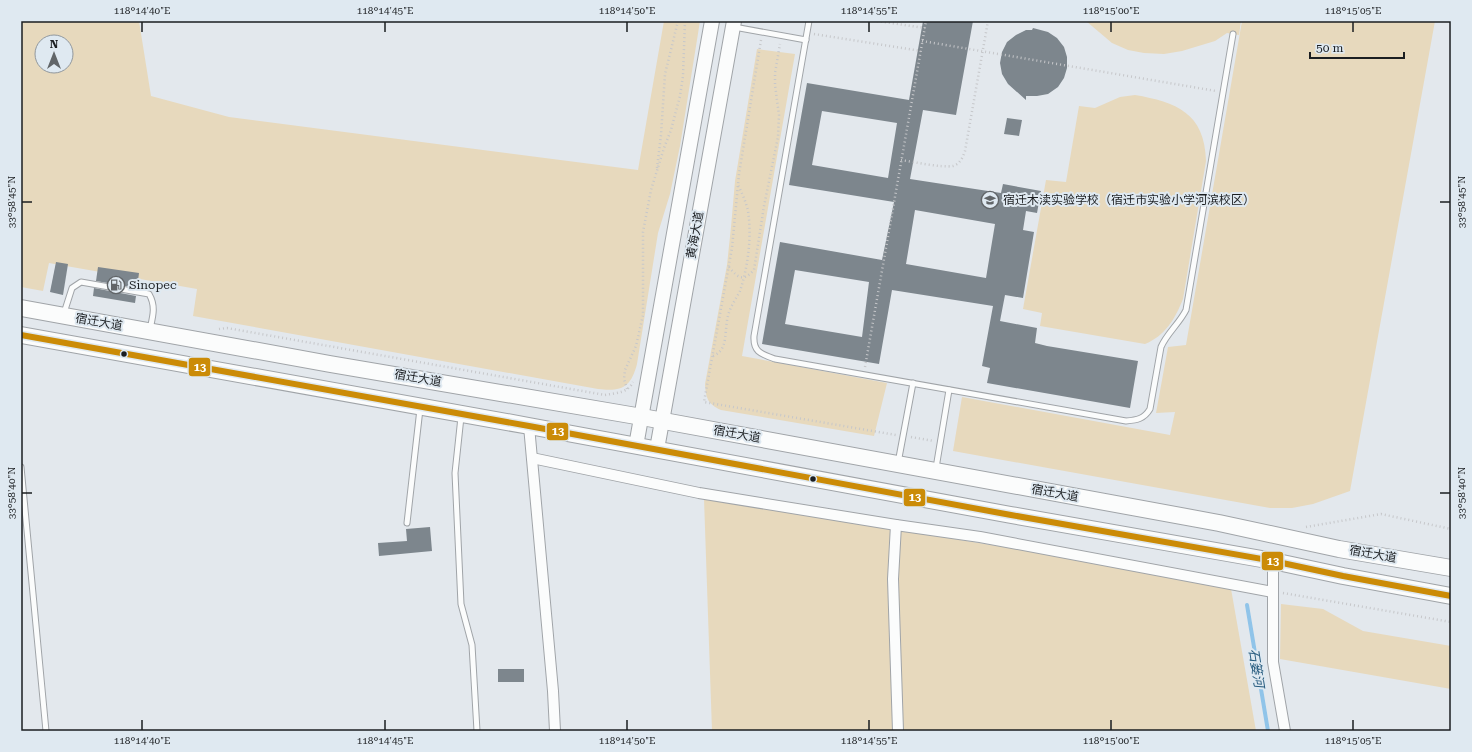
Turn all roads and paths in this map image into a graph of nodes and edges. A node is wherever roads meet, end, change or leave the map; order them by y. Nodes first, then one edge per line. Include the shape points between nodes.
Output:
1 (678, 21) edge
2 (685, 21) edge
3 (712, 21) edge
4 (809, 21) edge
5 (877, 21) edge
6 (926, 21) edge
7 (988, 21) edge
8 (734, 24) edge
9 (925, 28) junction
10 (807, 33) junction
11 (1233, 34) dead end
12 (781, 35) junction
13 (806, 40) junction
14 (922, 41) junction
15 (920, 51) junction
16 (983, 52) junction
17 (1223, 92) junction
18 (901, 160) junction
19 (656, 174) junction
20 (738, 184) dead end
21 (729, 267) dead end
22 (744, 278) junction
23 (21, 308) edge
24 (63, 316) junction
25 (212, 329) dead end
26 (150, 331) junction
27 (21, 335) edge
28 (713, 356) dead end
29 (864, 374) junction
30 (634, 381) dead end
31 (913, 383) junction
32 (627, 389) junction
33 (950, 390) junction
34 (420, 406) junction
35 (462, 414) junction
36 (642, 416) junction
37 (662, 420) junction
38 (529, 426) junction
39 (636, 446) junction
40 (657, 449) junction
41 (532, 458) junction
42 (898, 464) junction
43 (21, 467) edge
44 (935, 471) junction
45 (407, 523) dead end
46 (896, 525) junction
47 (1306, 527) dead end
48 (1451, 528) edge
49 (1273, 561) junction
50 (1451, 568) edge
51 (1273, 592) junction
52 (1451, 596) edge
53 (1451, 622) edge
54 (46, 731) edge
55 (476, 731) edge
56 (555, 731) edge
57 (898, 731) edge
58 (1285, 731) edge

1 - 19 path via 664,74
2 - 19 path via 680,96
3 - 36 main road, 黄海大道
4 - 10 lane
5 - 9 path
6 - 9 path
7 - 16 path
8 - 12 lane
8 - 37 main road, 黄海大道
9 - 14 path
10 - 13 lane
10 - 15 path
11 - 17 lane
12 - 13 lane
12 - 22 path via 775,73 779,115 778,138 754,270
13 - 29 lane via 754,345 757,351 775,359
14 - 15 path
14 - 16 path
15 - 18 path
16 - 17 path
16 - 18 path via 961,161 954,166 944,166
17 - 33 lane via 1188,302 1182,319 1165,338 1161,348 1150,409 1145,417 1126,421
18 - 29 path
19 - 32 path via 643,232 643,315 636,346 625,370
20 - 22 path via 748,211 749,239
21 - 22 path via 738,277
22 - 28 path via 729,310 724,345 718,354
23 - 24 main road, 宿迁大道
24 - 26 main road, 宿迁大道
24 - 26 lane via 72,288 81,282 149,294 154,311
25 - 32 path via 227,328 605,395 621,393
26 - 36 main road, 宿迁大道
27 - 34 main road
29 - 31 lane
30 - 32 path
31 - 33 lane
31 - 42 lane
33 - 44 lane
34 - 35 main road
34 - 45 lane
35 - 38 main road
35 - 55 lane via 455,473 461,604 472,645
36 - 37 main road, 宿迁大道
36 - 39 main road, 黄海大道
37 - 40 main road, 黄海大道
37 - 42 main road, 宿迁大道
38 - 39 main road
38 - 41 street
39 - 40 main road
40 - 49 main road
41 - 46 street via 699,493
41 - 56 street
42 - 44 main road, 宿迁大道
43 - 54 lane
44 - 50 main road, 宿迁大道
46 - 51 street via 980,537
46 - 57 street via 893,579
47 - 48 path via 1381,514
49 - 51 street
49 - 52 main road
51 - 53 path
51 - 58 street via 1274,662

